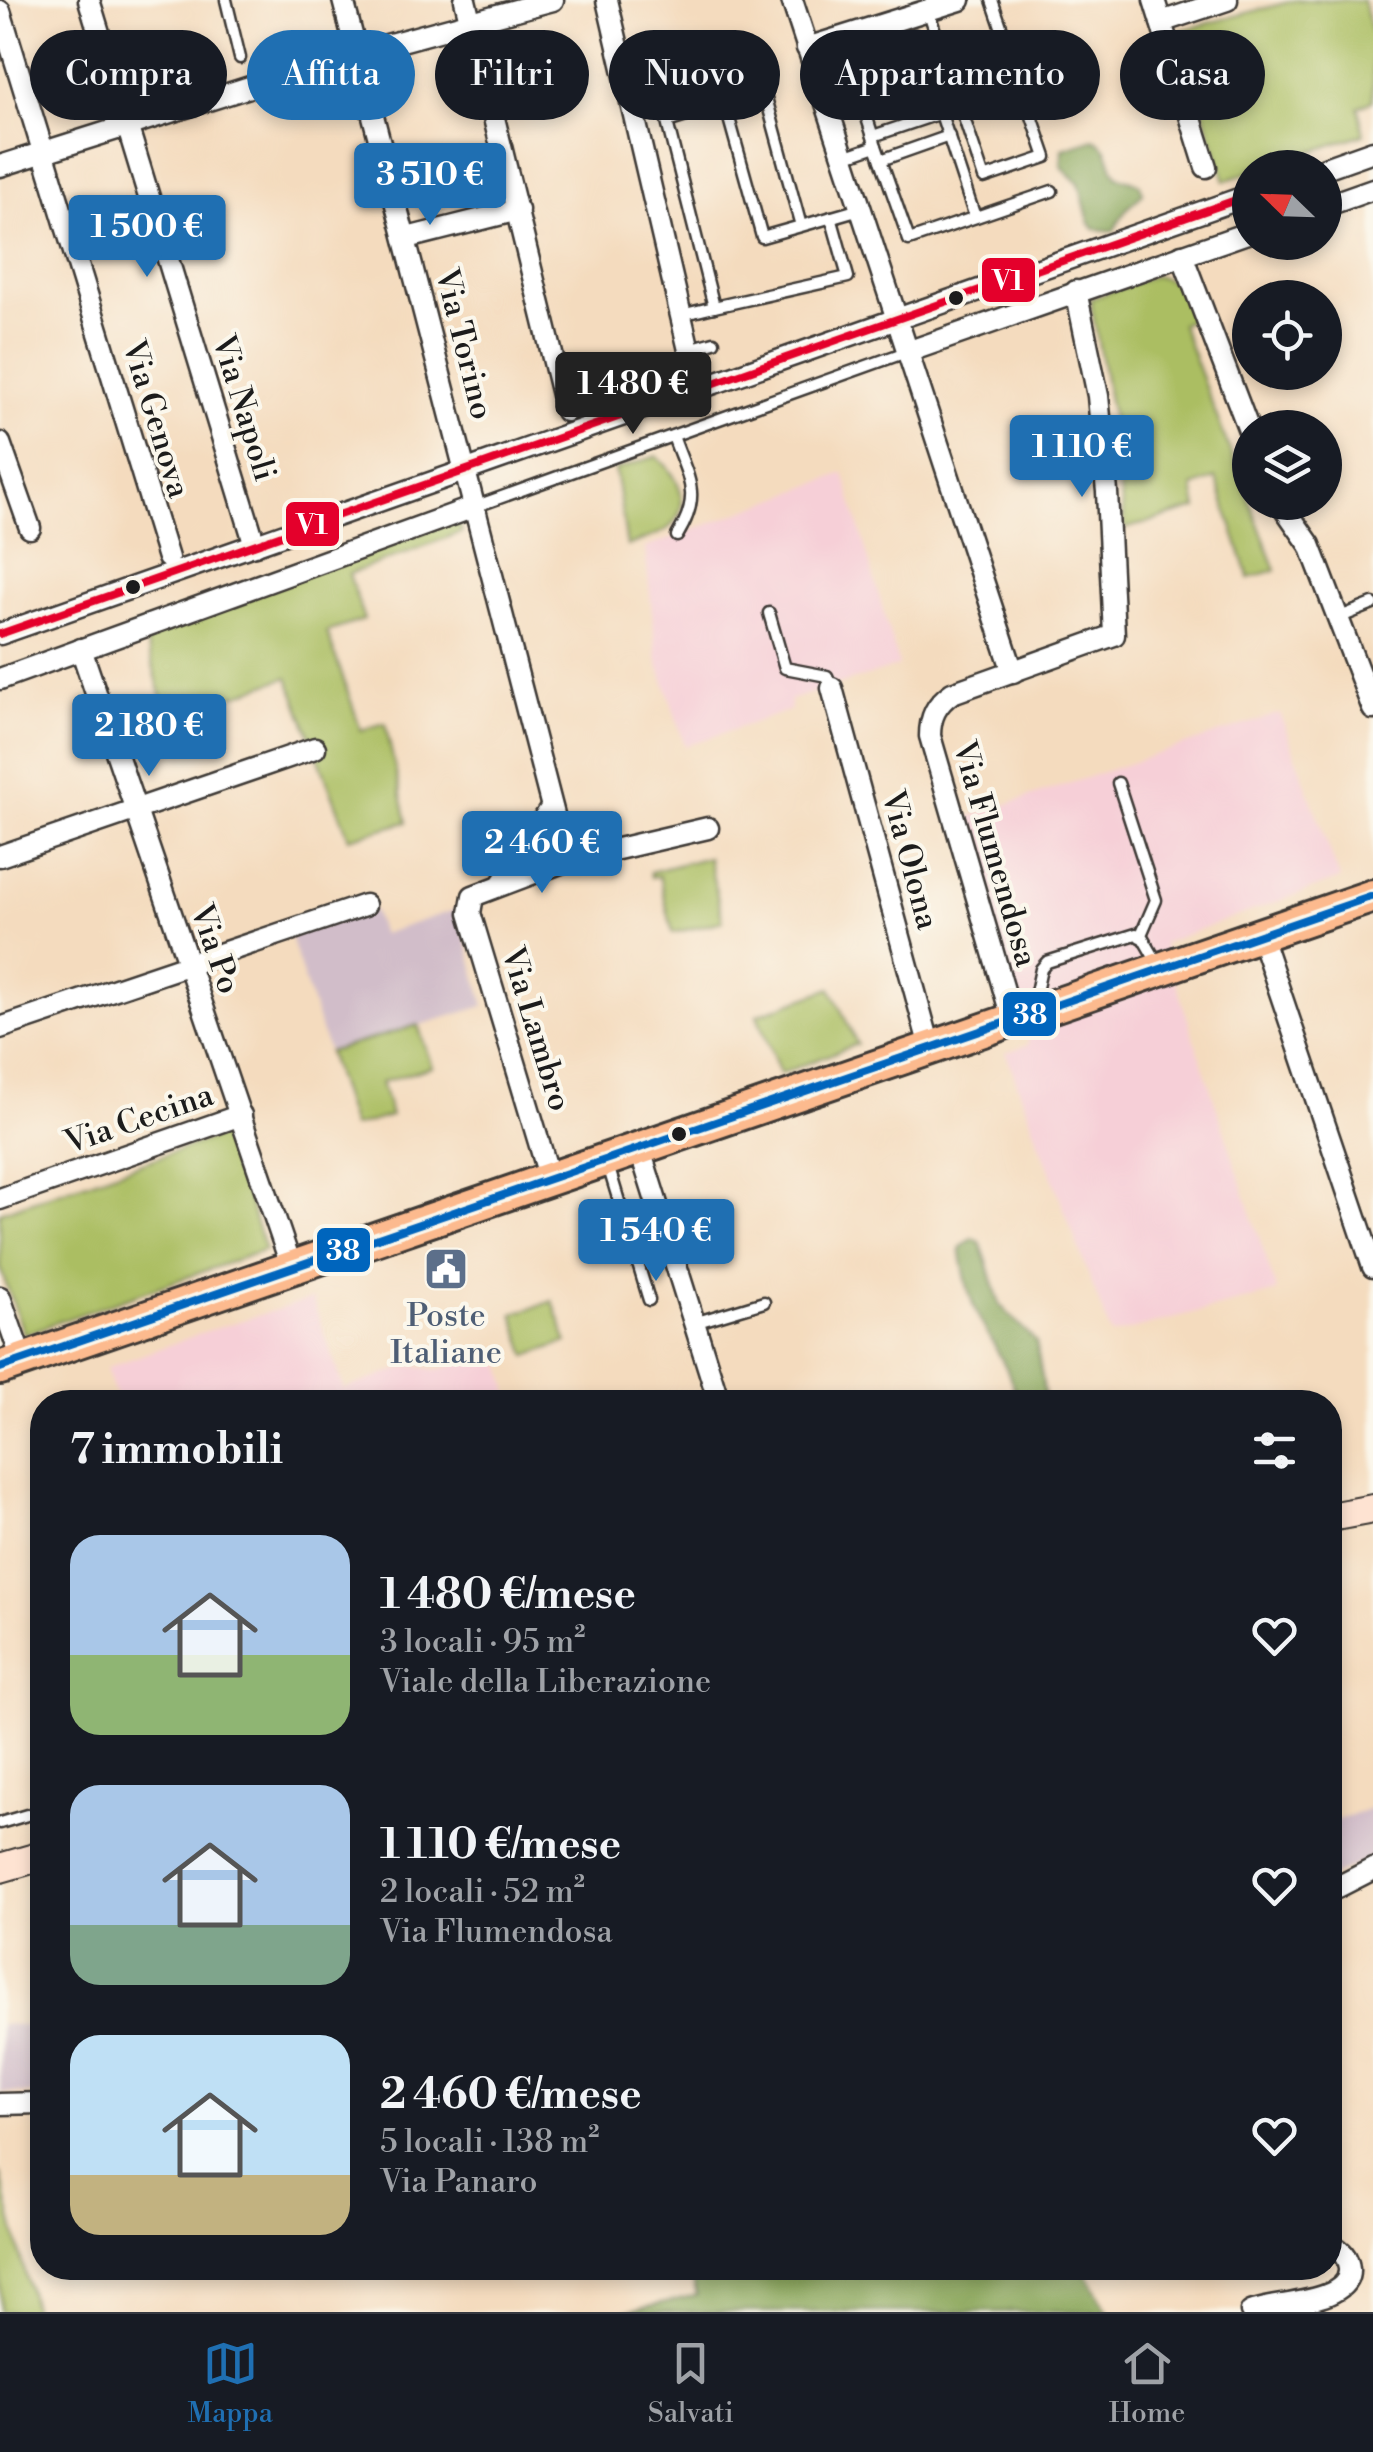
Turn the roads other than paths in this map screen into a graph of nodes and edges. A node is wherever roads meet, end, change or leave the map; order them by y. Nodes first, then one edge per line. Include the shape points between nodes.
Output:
1 (89, 0) edge
2 (226, 0) edge
3 (343, 0) edge
4 (464, 0) edge
5 (553, 0) edge
6 (608, 0) edge
7 (960, 0) edge
8 (992, 0) edge
9 (1154, 0) edge
10 (1228, 0) edge
11 (798, 2) edge
12 (0, 10) edge
13 (928, 10) junction
14 (471, 22) junction
15 (1161, 22) junction
16 (351, 30) edge
17 (804, 30) edge
18 (865, 30) edge
19 (415, 37) edge
20 (240, 58) dead end
21 (247, 88) edge
22 (375, 120) edge
23 (674, 120) edge
24 (730, 120) edge
25 (772, 120) edge
26 (832, 120) edge
27 (867, 120) edge
28 (926, 120) edge
29 (943, 120) edge
30 (126, 126) junction
31 (948, 136) junction
32 (874, 141) junction
33 (1373, 151) edge
34 (42, 152) junction
35 (844, 158) junction
36 (881, 160) junction
37 (1342, 162) edge
38 (0, 166) edge
39 (1206, 168) dead end
40 (1373, 190) edge
41 (1052, 191) dead end
42 (1342, 200) edge
43 (1232, 201) edge
44 (860, 209) junction
45 (518, 210) junction
46 (831, 218) junction
47 (975, 218) junction
48 (801, 226) junction
49 (407, 238) junction
50 (1232, 238) edge
51 (1182, 256) junction
52 (1076, 291) junction
53 (714, 307) junction
54 (681, 315) junction
55 (896, 317) junction
56 (714, 342) dead end
57 (910, 351) junction
58 (691, 356) joint
59 (1241, 410) edge
60 (566, 411) dead end
61 (673, 436) junction
62 (0, 443) edge
63 (464, 470) junction
64 (474, 507) junction
65 (1293, 520) edge
66 (30, 528) dead end
67 (677, 536) dead end
68 (255, 546) junction
69 (168, 558) dead end
70 (1373, 604) edge
71 (768, 613) dead end
72 (1338, 618) junction
73 (0, 634) edge
74 (81, 649) junction
75 (1013, 672) junction
76 (0, 680) edge
77 (832, 688) joint
78 (1373, 708) edge
79 (315, 748) dead end
80 (1118, 783) dead end
81 (552, 808) junction
82 (135, 810) junction
83 (708, 828) dead end
84 (0, 856) edge
85 (566, 861) junction
86 (502, 883) junction
87 (1373, 896) edge
88 (365, 905) dead end
89 (1261, 936) junction
90 (1140, 937) junction
91 (189, 962) junction
92 (1161, 970) junction
93 (1021, 1015) junction
94 (0, 1028) edge
95 (930, 1047) junction
96 (240, 1115) junction
97 (640, 1150) junction
98 (606, 1160) junction
99 (550, 1179) junction
100 (0, 1199) edge
101 (292, 1268) junction
102 (1373, 1268) edge
103 (0, 1297) edge
104 (649, 1300) dead end
105 (764, 1302) dead end
106 (694, 1323) junction
107 (11, 1364) edge
108 (715, 1390) edge
109 (1373, 1509) edge
110 (1342, 1514) edge
111 (27, 1815) dead end
112 (0, 1823) edge
113 (30, 1859) edge
114 (0, 1868) edge
115 (1373, 1869) edge
116 (1342, 1885) edge
117 (0, 2104) edge
118 (30, 2104) edge
119 (1342, 2253) edge
120 (1250, 2312) edge

1 - 30 street, Via Napoli
2 - 20 lane
3 - 16 street, Via Torino
4 - 14 street
5 - 14 street
6 - 54 street
7 - 13 street
8 - 13 lane via 1046,157 984,178
9 - 15 street
10 - 15 street
11 - 17 street
12 - 34 street, Via Genova
13 - 18 street
14 - 19 street
14 - 45 street
15 - 39 street
21 - 30 street
22 - 49 street, Via Torino
23 - 53 lane via 667,122
24 - 48 lane via 762,237
25 - 48 lane
26 - 35 street
27 - 32 lane
28 - 32 lane
29 - 31 lane
30 - 34 street
30 - 68 street, Via Napoli
31 - 36 lane
31 - 47 lane
32 - 35 lane
32 - 36 lane
33 - 37 street
34 - 38 street
34 - 69 street, Via Genova
35 - 44 street
36 - 47 lane via 909,240
40 - 42 street
41 - 47 lane
43 - 55 street
44 - 46 lane
44 - 55 street
45 - 49 street
45 - 60 street
46 - 48 lane
46 - 53 lane via 848,276
49 - 63 street, Via Torino
50 - 51 street
51 - 52 street
51 - 59 street
52 - 57 street
52 - 75 street, Via Flumendosa via 1098,396 1114,635
53 - 54 lane
54 - 58 street
55 - 57 street
55 - 63 street
56 - 58 lane
57 - 61 lane
57 - 75 street
61 - 64 lane
61 - 67 lane via 693,494
62 - 66 street
63 - 64 street, Via Torino
63 - 68 street
64 - 74 street
64 - 81 street
65 - 72 street via 1310,545
68 - 73 street
70 - 72 lane
71 - 77 lane via 784,668 828,676
72 - 78 street
74 - 76 street
74 - 82 street, Via Po
75 - 93 street, Via Flumendosa via 942,699 930,736 954,826
77 - 95 street, Via Olona
79 - 82 street
80 - 90 lane via 1156,900
81 - 85 street
81 - 86 street, Via Lambro
82 - 84 street
82 - 91 street, Via Po
83 - 85 street
85 - 86 street
86 - 99 street, Via Lambro via 473,896 470,913
87 - 89 main road
88 - 91 street
89 - 92 main road
89 - 102 street
90 - 92 lane
90 - 93 lane via 1047,962
91 - 94 street
91 - 96 street, Via Po
92 - 93 main road
93 - 95 main road
95 - 97 main road
96 - 100 street, Via Cecina
96 - 101 street, Via Po
97 - 98 main road
97 - 106 street
98 - 99 main road
98 - 104 lane
99 - 101 main road
101 - 107 main road
103 - 107 street
105 - 106 lane
106 - 108 street
109 - 110 street
111 - 112 lane
113 - 114 street
115 - 116 street
117 - 118 street
119 - 120 street via 1348,2265 1344,2287

